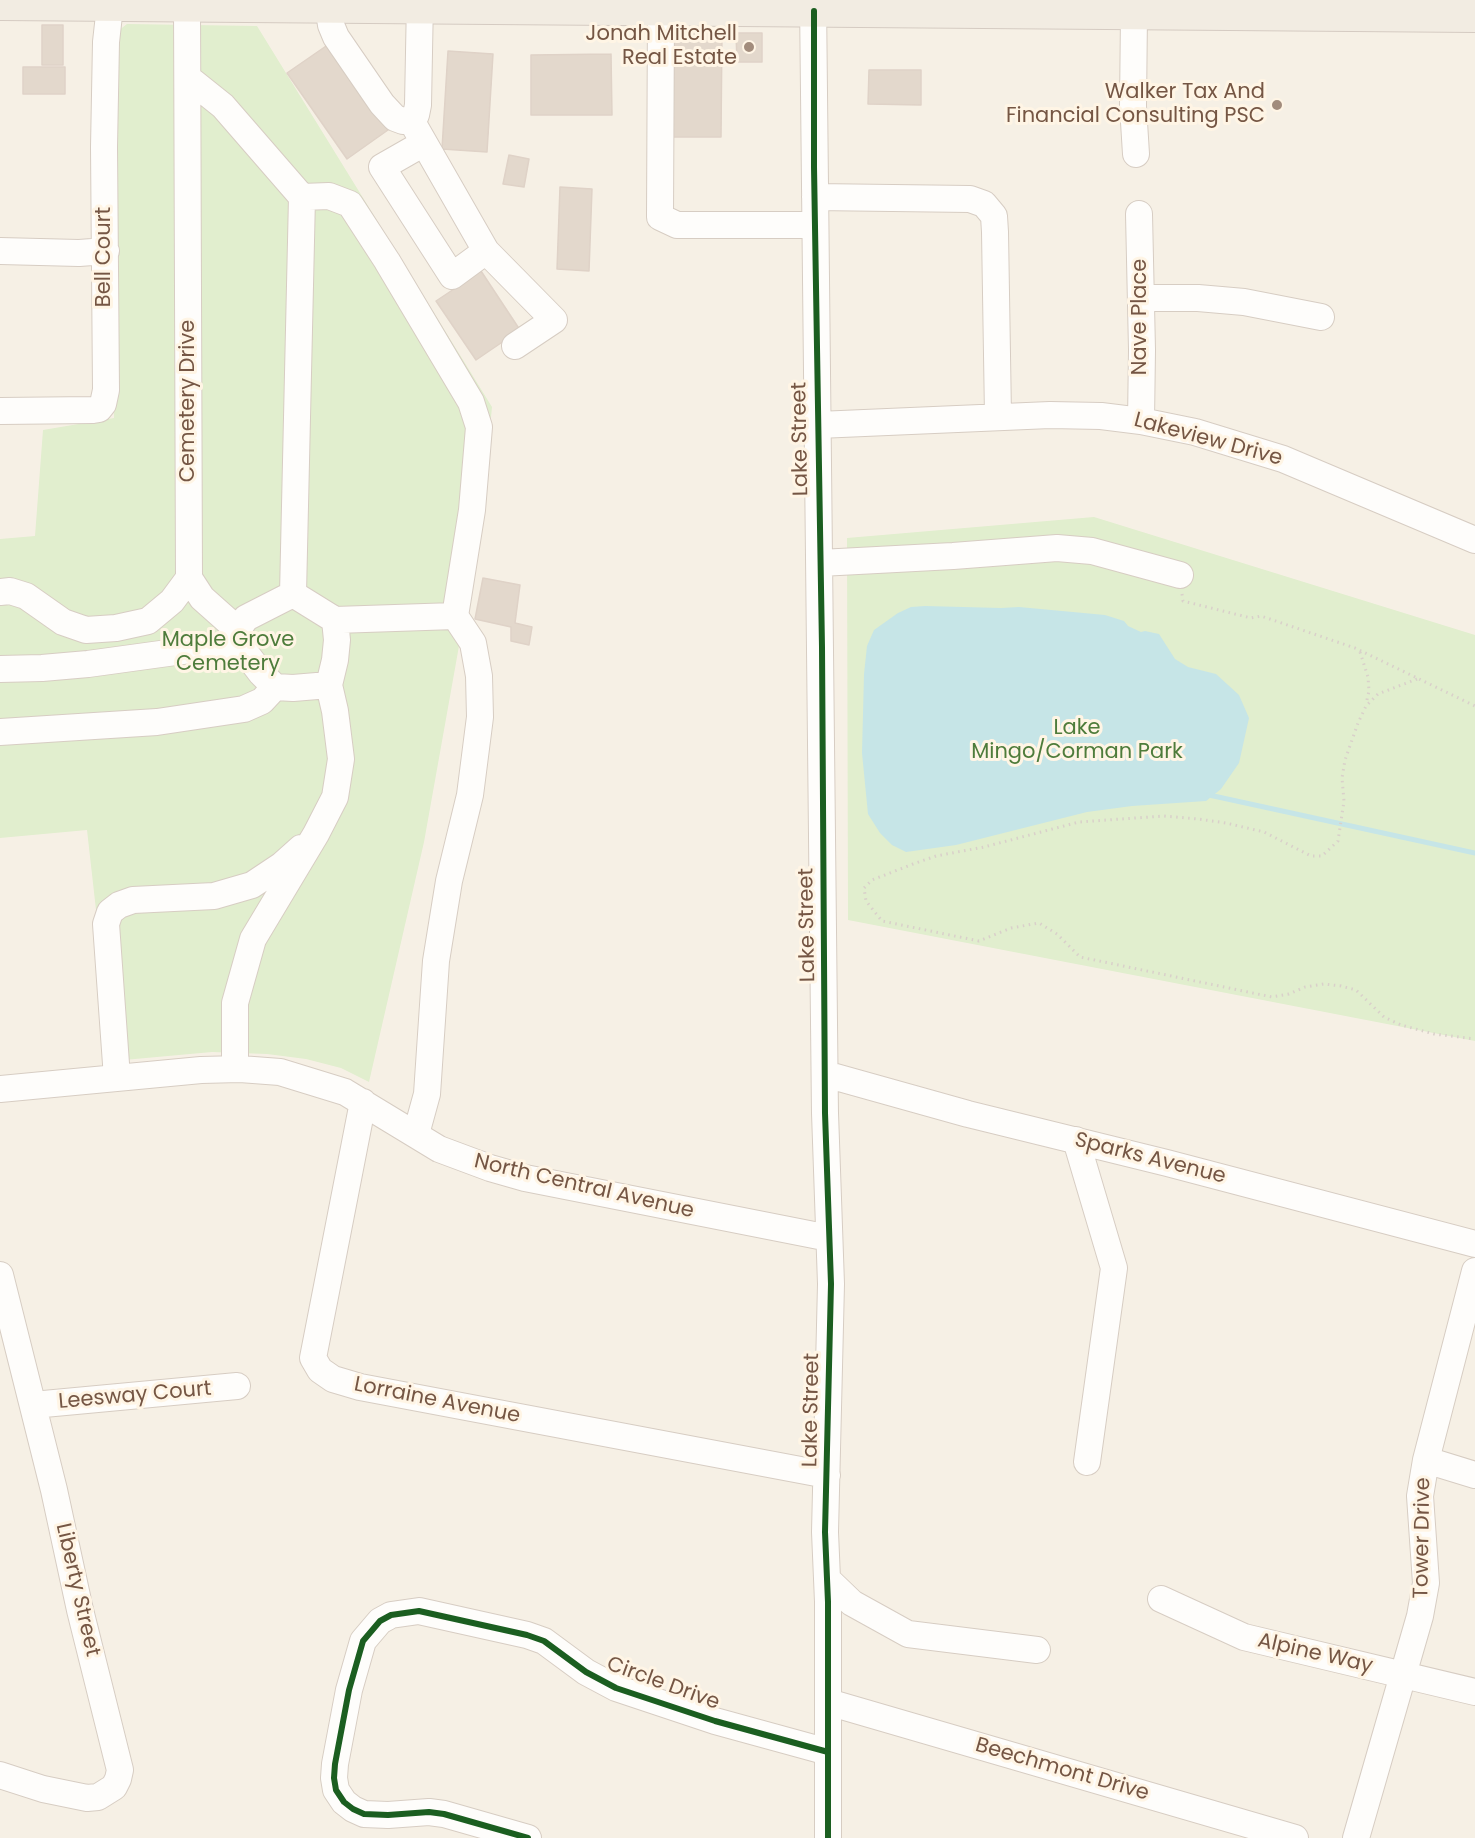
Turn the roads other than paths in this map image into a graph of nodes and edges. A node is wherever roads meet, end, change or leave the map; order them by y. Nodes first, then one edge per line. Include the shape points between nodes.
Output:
1 (0, 4) edge
2 (327, 4) edge
3 (420, 4) edge
4 (534, 4) edge
5 (187, 5) junction
6 (814, 5) edge
7 (110, 6) junction
8 (946, 6) edge
9 (1291, 8) edge
10 (1397, 8) edge
11 (1145, 9) edge
12 (661, 10) junction
13 (1475, 16) edge
14 (188, 78) junction
15 (411, 120) junction
16 (424, 143) junction
17 (1136, 154) dead end
18 (815, 196) junction
19 (302, 197) junction
20 (1139, 214) dead end
21 (815, 225) junction
22 (0, 251) edge
23 (106, 251) junction
24 (486, 251) junction
25 (1141, 298) junction
26 (1321, 317) dead end
27 (516, 346) dead end
28 (0, 411) edge
29 (998, 416) junction
30 (1141, 421) junction
31 (818, 424) junction
32 (1475, 540) edge
33 (820, 563) junction
34 (1180, 575) road end
35 (196, 588) junction
36 (0, 592) edge
37 (293, 594) junction
38 (454, 616) junction
39 (335, 620) junction
40 (236, 632) junction
41 (0, 669) edge
42 (329, 685) junction
43 (275, 687) junction
44 (0, 732) edge
45 (316, 834) junction
46 (235, 1069) junction
47 (825, 1074) junction
48 (117, 1078) junction
49 (0, 1089) edge
50 (363, 1102) junction
51 (416, 1134) junction
52 (1076, 1140) junction
53 (829, 1238) junction
54 (1475, 1244) edge
55 (1475, 1271) edge
56 (0, 1275) edge
57 (237, 1386) dead end
58 (33, 1405) junction
59 (1426, 1460) junction
60 (1086, 1462) dead end
61 (827, 1475) junction
62 (1475, 1475) edge
63 (827, 1579) junction
64 (1161, 1599) dead end
65 (1037, 1650) dead end
66 (1403, 1674) junction
67 (1475, 1692) edge
68 (828, 1702) junction
69 (828, 1752) junction
70 (0, 1775) edge
71 (528, 1838) edge
72 (828, 1838) edge
73 (1295, 1838) edge
74 (1356, 1838) edge

1 - 7 main road
2 - 3 main road
2 - 5 main road
2 - 15 street via 336,38 382,104 394,118
3 - 4 main road
3 - 15 street via 417,105
4 - 12 main road
5 - 7 main road
5 - 14 street, Cemetery Drive
6 - 8 main road
6 - 12 main road
6 - 18 street, Lake Street
7 - 23 street, Bell Court via 104,135
8 - 11 main road
9 - 10 main road
9 - 11 main road
10 - 13 main road
11 - 17 street via 1133,106
12 - 21 street via 660,217 677,225
14 - 19 street via 222,106
14 - 35 street, Cemetery Drive
15 - 16 street
16 - 24 street
16 - 24 street via 382,166 452,276
18 - 21 street, Lake Street
18 - 29 street via 970,199 984,204 994,216
19 - 37 street
19 - 38 street via 329,196 350,204 471,402 479,427 472,510
20 - 25 street, Nave Place
21 - 31 street, Lake Street
22 - 23 street
23 - 28 street, Bell Court via 103,404 93,410
24 - 27 street via 554,320
25 - 26 street via 1244,302
25 - 30 street, Nave Place
29 - 30 street, Lakeview Drive via 1076,415
29 - 31 street, Lakeview Drive
30 - 32 street, Lakeview Drive via 1195,432 1283,459
31 - 33 street, Lake Street
33 - 34 street via 1057,548 1092,551
33 - 47 street, Lake Street
35 - 36 street via 148,621 86,630 63,622 26,596
35 - 40 street
37 - 39 street
37 - 40 street via 246,618
38 - 39 street
38 - 51 street via 473,643 480,717 470,795 449,882 436,961 427,1095
39 - 42 street via 337,640
40 - 41 street via 226,645 42,668
40 - 43 street via 245,652
42 - 43 street
42 - 45 street via 341,759 334,797
43 - 44 street via 262,701 244,709 157,722
45 - 46 street via 253,939 235,1003
45 - 48 street via 282,866 252,885 214,896 133,900 110,912 106,924
46 - 48 street, North Central Avenue
46 - 50 street, North Central Avenue via 280,1072 345,1092
47 - 52 street, Sparks Avenue
47 - 53 street, Lake Street
48 - 49 street, North Central Avenue
50 - 51 street, North Central Avenue
50 - 61 street, Lorraine Avenue via 313,1358 320,1371 360,1387
51 - 53 street, North Central Avenue via 456,1156 525,1178
52 - 54 street, Sparks Avenue
52 - 60 street via 1114,1268
53 - 61 street, Lake Street
55 - 59 street, Tower Drive
56 - 58 street, Liberty Street
57 - 58 street, Leesway Court
58 - 70 street, Liberty Street via 120,1770 114,1787 98,1797 87,1798
59 - 62 street
59 - 66 street, Tower Drive via 1420,1496 1426,1583
61 - 63 street, Lake Street
63 - 65 street via 852,1603 908,1634
63 - 68 street, Lake Street
64 - 66 street, Alpine Way via 1244,1637
66 - 67 street, Alpine Way
66 - 74 street, Tower Drive
68 - 69 street, Lake Street
68 - 73 street, Beechmont Drive
69 - 71 street, Circle Drive via 616,1688 586,1672 544,1641 527,1635 419,1611 380,1621 363,1641 349,1690 334,1778 344,1802 364,1814 444,1814
69 - 72 street, Lake Street

